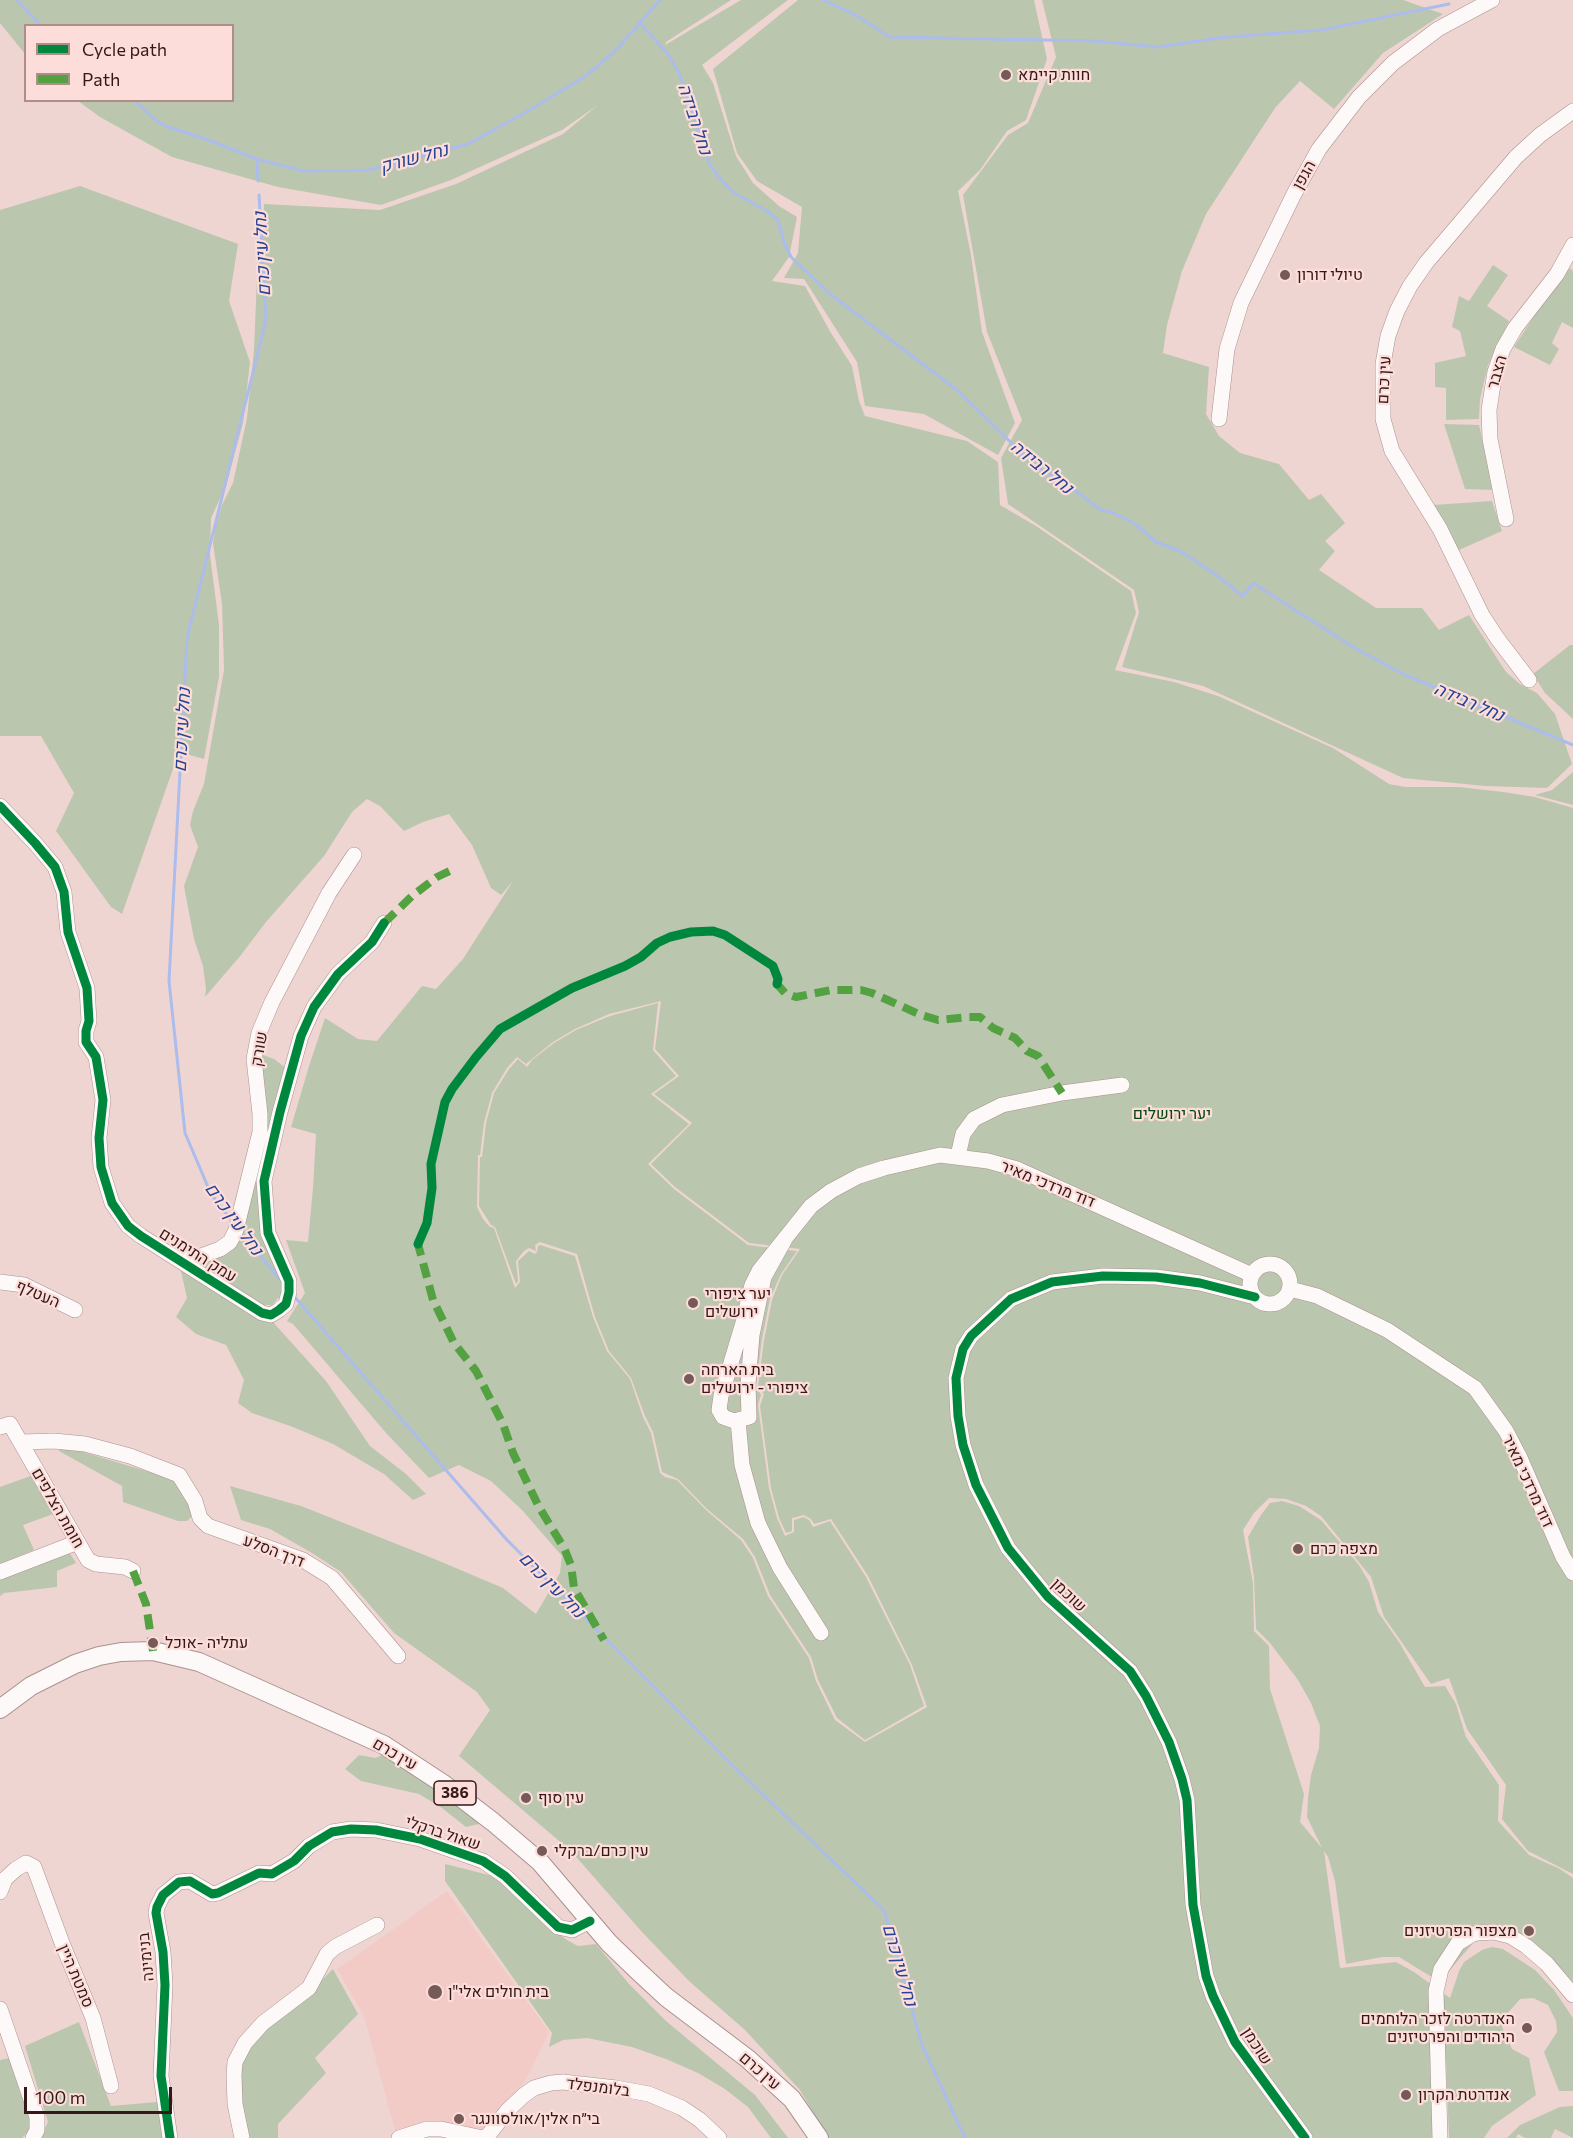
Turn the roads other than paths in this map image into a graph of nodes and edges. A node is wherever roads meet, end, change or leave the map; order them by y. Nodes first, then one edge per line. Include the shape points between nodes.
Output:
1 (1488, 1) edge
2 (1573, 111) edge
3 (1573, 245) edge
4 (1219, 419) dead end
5 (1506, 519) dead end
6 (1529, 680) dead end
7 (0, 806) edge
8 (354, 855) dead end
9 (384, 923) dead end
10 (1122, 1085) dead end
11 (958, 1156) junction
12 (784, 1239) junction
13 (179, 1260) junction
14 (1252, 1275) junction
15 (0, 1282) edge
16 (1290, 1289) junction
17 (1255, 1297) junction
18 (75, 1310) dead end
19 (738, 1420) junction
20 (0, 1427) edge
21 (21, 1442) junction
22 (78, 1542) junction
23 (133, 1570) dead end
24 (0, 1572) edge
25 (1573, 1573) edge
26 (821, 1633) dead end
27 (398, 1656) dead end
28 (0, 1709) edge
29 (272, 1874) joint
30 (0, 1892) edge
31 (590, 1921) junction
32 (377, 1924) dead end
33 (1573, 1995) edge
34 (0, 2009) edge
35 (111, 2086) dead end
36 (33, 2138) edge
37 (170, 2138) edge
38 (242, 2138) edge
39 (399, 2138) edge
40 (485, 2138) edge
41 (719, 2138) edge
42 (819, 2138) edge
43 (1305, 2138) edge
44 (1440, 2138) edge

1 - 4 street, הגפן via 1438,29 1393,63 1359,97 1319,149 1239,308 1227,349
2 - 6 street, עין כרם via 1516,157 1417,274 1392,323 1382,371 1383,419 1392,451 1440,529 1487,623
3 - 5 street, הצבר via 1557,274 1515,328 1495,372 1489,424
7 - 13 street, עמק התימנים via 55,867 64,892 68,932 87,988 86,1042 96,1057 103,1100 100,1157 112,1203 129,1226
8 - 13 street, שורק via 329,893 259,1033 254,1059 260,1132 236,1230 230,1242 220,1249
9 - 13 street, עמק התימנים via 372,942 338,974 315,1007 302,1036 277,1123 264,1181 265,1210 268,1233 289,1281 286,1304 271,1315 262,1313
10 - 11 street via 1002,1105 974,1119 963,1134
11 - 12 street, דוד מרדכי מאיר via 915,1160 859,1176 811,1206
11 - 14 street, דוד מרדכי מאיר via 1017,1169
12 - 19 street, דוד מרדכי מאיר via 764,1277 752,1335 749,1418
12 - 19 street, דוד מרדכי מאיר via 752,1285 721,1396 719,1410 723,1417
14 - 16 street via 1261,1266 1280,1267 1289,1276
14 - 17 street via 1250,1286
15 - 18 street, העטלף via 24,1286
16 - 17 street via 1278,1303 1265,1304
16 - 25 street, דוד מרדכי מאיר via 1317,1296 1387,1330 1475,1388 1506,1431
17 - 43 street, שוכמן via 1156,1277 1103,1276 1052,1282 1011,1299 971,1336 963,1349 956,1377 958,1416 976,1485 1008,1548 1048,1598 1130,1671 1169,1742 1187,1800 1193,1905 1206,1976 1235,2042
19 - 26 street via 742,1465 758,1523 780,1568
20 - 21 street, חומת הצלפים via 10,1424
21 - 22 street, חומת הצלפים
21 - 27 street, דרך הסלע via 85,1444 179,1475 208,1526 303,1560 332,1578
22 - 23 street, חומת הצלפים via 88,1560
22 - 24 street
28 - 31 main road, עין כרם / 386 via 31,1686 99,1656 153,1651 199,1662 384,1745 416,1764 540,1862
29 - 31 street, שאול ברקלי via 332,1832 390,1832 483,1862 505,1876 558,1927 572,1930
29 - 37 street, בנימינה via 259,1873 212,1894 189,1881 179,1882 163,1895 157,1907 165,1985 162,2076
30 - 35 street, סמטת היין via 5,1879 16,1869 26,1863 34,1868 93,2018
31 - 42 main road, עין כרם / 386 via 666,1997 748,2059 792,2099
32 - 38 street via 327,1954 309,1988 263,2023 245,2043 234,2075
33 - 44 street via 1547,1964 1510,1936 1477,1933 1458,1943 1441,1969 1436,1991
34 - 36 street via 37,2117
39 - 40 street via 441,2128
40 - 41 street, בלומנפלד via 529,2091 563,2082 657,2097 691,2114

